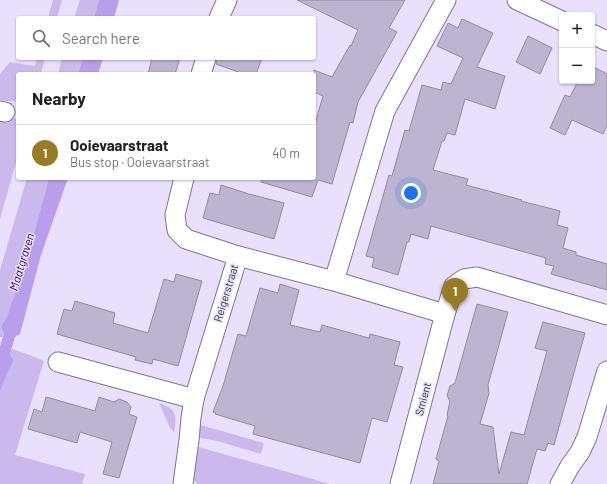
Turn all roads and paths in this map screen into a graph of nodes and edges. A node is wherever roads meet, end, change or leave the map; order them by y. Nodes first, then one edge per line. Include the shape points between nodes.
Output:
1 (227, 0) edge
2 (446, 0) edge
3 (517, 0) edge
4 (220, 16) edge
5 (559, 20) edge
6 (595, 35) edge
7 (607, 41) edge
8 (205, 60) edge
9 (202, 72) edge
10 (184, 180) edge
11 (238, 256) junction
12 (334, 281) junction
13 (445, 314) junction
14 (607, 315) edge
15 (58, 362) dead end
16 (607, 371) edge
17 (194, 399) junction
18 (183, 484) edge
19 (400, 484) edge
20 (560, 484) edge

1 - 4 street
2 - 12 street via 385,111
3 - 5 street
6 - 7 street
8 - 9 street
10 - 11 street, Reigerstraat via 175,215 177,230 186,239
11 - 12 street
11 - 17 street, Reigerstraat
12 - 13 street
13 - 14 street, Smient via 454,286 464,278 477,277
13 - 19 street, Smient
15 - 17 street
16 - 20 street via 587,437
17 - 18 street, Reigerstraat

